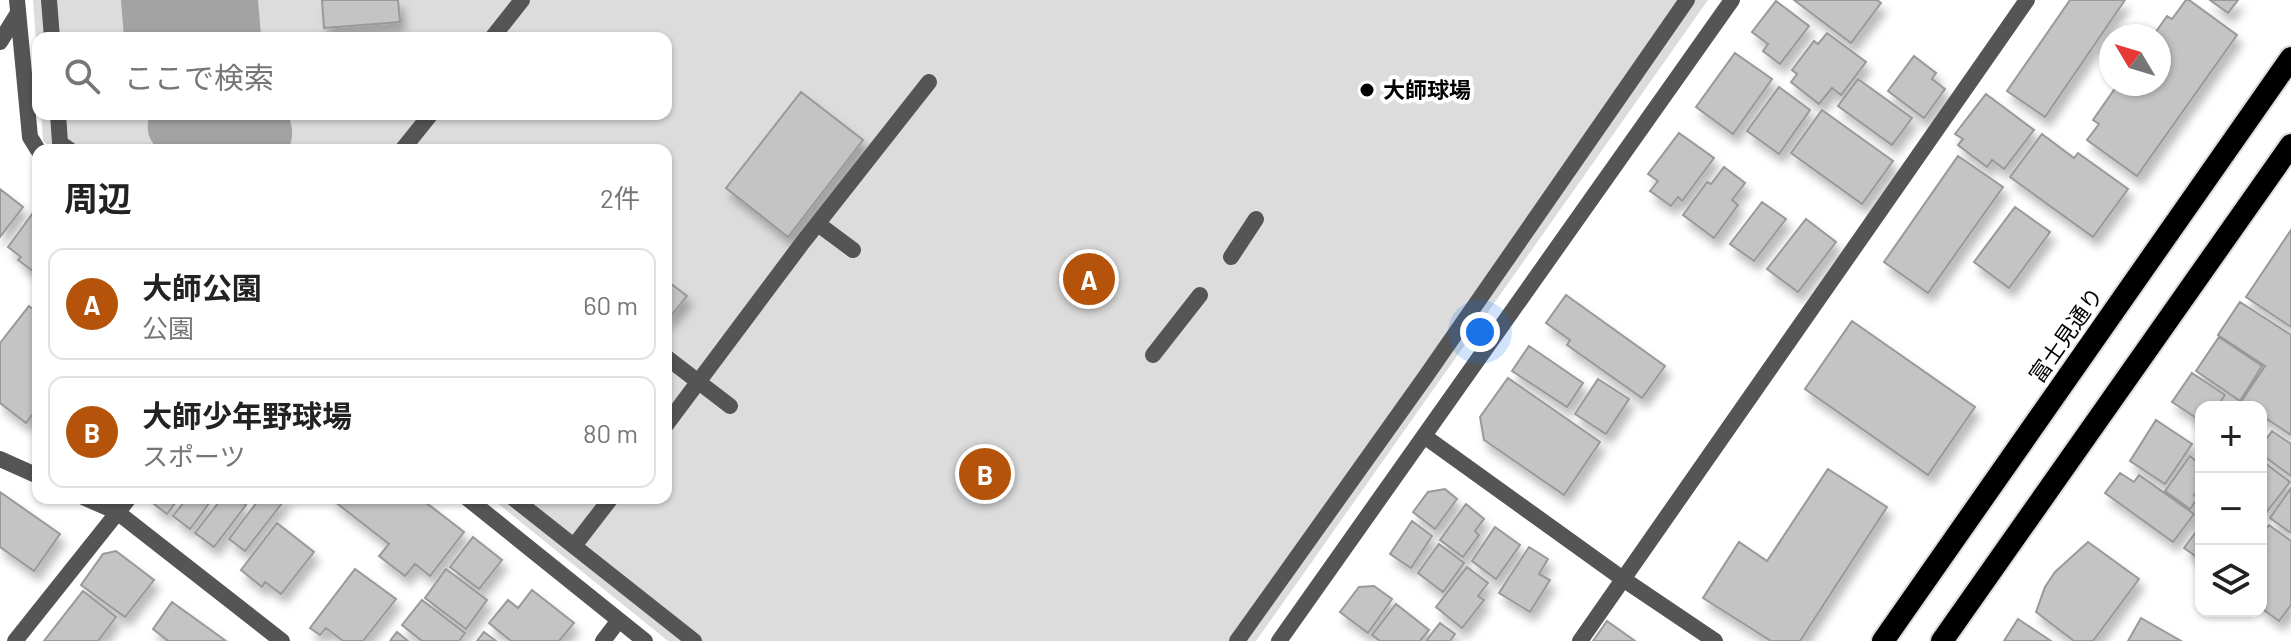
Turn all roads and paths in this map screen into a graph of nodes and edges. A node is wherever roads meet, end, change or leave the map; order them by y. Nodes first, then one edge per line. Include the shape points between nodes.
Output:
1 (49, 0) edge
2 (522, 0) edge
3 (1687, 0) edge
4 (1732, 0) edge
5 (2027, 0) edge
6 (18, 6) edge
7 (52, 32) edge
8 (497, 32) edge
9 (0, 42) edge
10 (2291, 58) edge
11 (929, 82) dead end
12 (58, 120) edge
13 (426, 120) edge
14 (34, 144) edge
15 (61, 144) edge
16 (407, 144) edge
17 (2291, 145) edge
18 (1256, 219) dead end
19 (818, 224) junction
20 (853, 250) dead end
21 (1231, 257) dead end
22 (1200, 295) dead end
23 (1153, 355) dead end
24 (672, 362) edge
25 (698, 382) junction
26 (730, 406) dead end
27 (672, 417) edge
28 (1424, 436) junction
29 (0, 459) edge
30 (32, 473) edge
31 (99, 504) edge
32 (124, 504) edge
33 (474, 504) edge
34 (521, 504) edge
35 (606, 504) edge
36 (117, 512) junction
37 (574, 546) junction
38 (1623, 579) junction
39 (619, 620) junction
40 (15, 641) edge
41 (282, 641) edge
42 (603, 641) edge
43 (645, 641) edge
44 (694, 641) edge
45 (1237, 641) edge
46 (1279, 641) edge
47 (1580, 641) edge
48 (1715, 641) edge
49 (1883, 641) edge
50 (1942, 641) edge

1 - 7 street
2 - 8 street
3 - 45 street
4 - 28 street
5 - 38 street
6 - 9 street
6 - 14 street
10 - 49 highway, 富士見通り
11 - 19 street
12 - 15 street
13 - 16 street
17 - 50 highway
18 - 21 street
19 - 20 street
19 - 25 street
22 - 23 street
24 - 25 street
25 - 26 street
25 - 27 street
28 - 38 street
28 - 46 street
29 - 30 street
31 - 36 street
32 - 36 street
33 - 39 street
34 - 37 street
35 - 37 street
36 - 40 street
36 - 41 street
37 - 44 street
38 - 47 street
38 - 48 street
39 - 42 street
39 - 43 street

